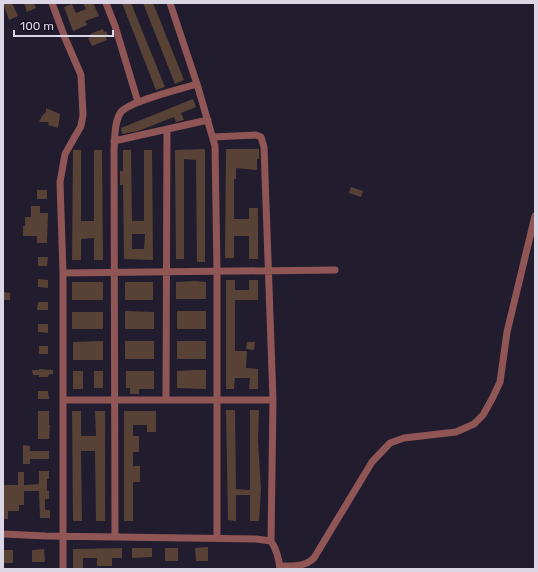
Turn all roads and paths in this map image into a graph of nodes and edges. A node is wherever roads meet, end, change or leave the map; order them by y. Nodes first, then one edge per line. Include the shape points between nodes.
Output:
1 (52, 3) edge
2 (106, 3) edge
3 (170, 3) edge
4 (197, 84) junction
5 (138, 102) junction
6 (208, 120) junction
7 (167, 130) junction
8 (213, 137) junction
9 (114, 141) junction
10 (535, 216) edge
11 (335, 270) dead end
12 (217, 271) junction
13 (268, 271) junction
14 (114, 272) junction
15 (166, 272) junction
16 (62, 273) junction
17 (63, 400) junction
18 (115, 400) junction
19 (166, 400) junction
20 (217, 400) junction
21 (273, 400) junction
22 (3, 534) edge
23 (62, 536) junction
24 (116, 536) junction
25 (217, 538) junction
26 (271, 541) junction
27 (280, 568) edge
28 (63, 569) edge

1 - 16 street via 81,75 82,85 81,126 65,154 60,182
2 - 5 street
3 - 4 street
4 - 5 street
4 - 6 street
5 - 9 street via 120,113
6 - 7 street
6 - 8 street
7 - 9 street
7 - 15 street
8 - 12 street
8 - 13 street via 256,135 263,141 266,161
9 - 14 street
10 - 27 street via 507,332 500,382 483,415 474,424 456,432 404,438 390,443 372,462 314,558 309,563
11 - 13 street
12 - 13 street
12 - 15 street
12 - 20 street
13 - 21 street
14 - 15 street
14 - 16 street
14 - 18 street
15 - 19 street
16 - 17 street
17 - 18 street
17 - 23 street
18 - 19 street
18 - 24 street
19 - 20 street
20 - 21 street
20 - 25 street
21 - 26 street
22 - 23 street
23 - 24 street
23 - 28 street
24 - 25 street
25 - 26 street
26 - 27 street via 278,554

